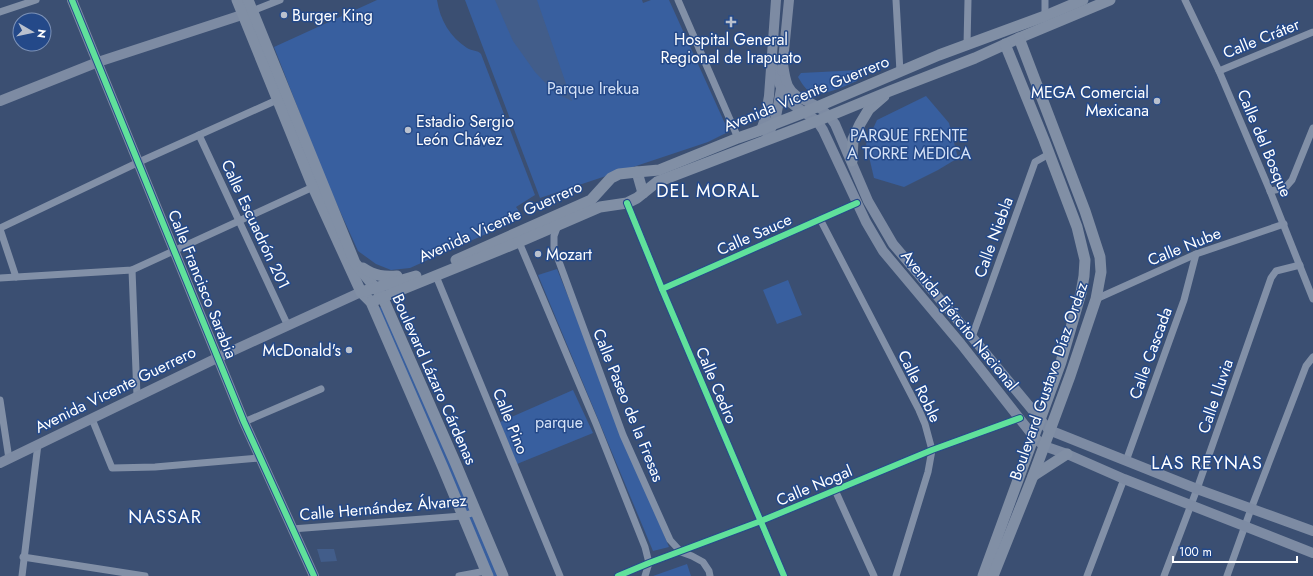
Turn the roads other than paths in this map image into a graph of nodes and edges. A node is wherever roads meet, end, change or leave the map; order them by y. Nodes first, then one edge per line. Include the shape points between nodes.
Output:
1 (36, 0) edge
2 (72, 0) edge
3 (237, 0) edge
4 (248, 0) edge
5 (280, 0) edge
6 (678, 0) edge
7 (776, 0) edge
8 (790, 0) edge
9 (896, 0) edge
10 (968, 0) edge
11 (1045, 0) edge
12 (1084, 0) edge
13 (1110, 0) edge
14 (1115, 0) edge
15 (1185, 0) edge
16 (1093, 7) junction
17 (0, 12) edge
18 (247, 13) junction
19 (1045, 16) junction
20 (1313, 32) edge
21 (1019, 38) junction
22 (1005, 44) junction
23 (967, 45) junction
24 (98, 62) junction
25 (771, 62) junction
26 (783, 64) junction
27 (1219, 71) junction
28 (900, 72) junction
29 (781, 88) junction
30 (890, 91) junction
31 (277, 100) junction
32 (0, 101) edge
33 (818, 107) junction
34 (805, 112) junction
35 (830, 116) junction
36 (817, 121) junction
37 (774, 124) junction
38 (1313, 128) edge
39 (761, 130) junction
40 (199, 135) junction
41 (738, 138) junction
42 (766, 140) junction
43 (1049, 154) junction
44 (852, 161) junction
45 (139, 162) junction
46 (636, 172) junction
47 (605, 184) junction
48 (314, 187) junction
49 (1270, 191) junction
50 (643, 193) junction
51 (627, 203) junction
52 (857, 203) junction
53 (610, 205) junction
54 (820, 219) junction
55 (239, 221) junction
56 (1284, 224) junction
57 (558, 225) junction
58 (0, 228) edge
59 (519, 242) junction
60 (174, 249) junction
61 (1196, 254) junction
62 (356, 263) junction
63 (1300, 265) junction
64 (132, 270) junction
65 (431, 275) junction
66 (16, 277) junction
67 (0, 278) edge
68 (662, 289) junction
69 (361, 292) junction
70 (379, 292) junction
71 (1096, 299) junction
72 (1313, 299) edge
73 (371, 302) junction
74 (288, 326) junction
75 (972, 337) junction
76 (218, 357) junction
77 (1313, 357) edge
78 (321, 389) dead end
79 (137, 396) junction
80 (0, 400) edge
81 (1020, 418) junction
82 (92, 419) junction
83 (1040, 420) junction
84 (244, 422) junction
85 (1049, 430) junction
86 (1034, 437) junction
87 (38, 444) junction
88 (1044, 446) junction
89 (932, 450) junction
90 (1067, 454) junction
91 (260, 458) junction
92 (4, 461) edge
93 (1126, 461) junction
94 (1033, 476) junction
95 (1124, 479) junction
96 (1197, 489) junction
97 (835, 490) junction
98 (1190, 506) junction
99 (1251, 509) junction
100 (476, 512) junction
101 (462, 516) junction
102 (761, 521) junction
103 (1245, 526) junction
104 (292, 529) junction
105 (1313, 531) edge
106 (681, 552) junction
107 (1313, 553) edge
108 (23, 557) junction
109 (649, 563) junction
110 (487, 574) edge
111 (22, 576) edge
112 (145, 576) edge
113 (314, 576) edge
114 (459, 576) edge
115 (503, 576) edge
116 (560, 576) edge
117 (618, 576) edge
118 (645, 576) edge
119 (710, 576) edge
120 (784, 576) edge
121 (874, 576) edge
122 (896, 576) edge
123 (983, 576) edge
124 (993, 576) edge
125 (1087, 576) edge
126 (1164, 576) edge
127 (1227, 576) edge

1 - 17 street
2 - 24 main road, Calle Francisco Sarabia
3 - 18 main road, Boulevard Lázaro Cárdenas
4 - 18 main road, Boulevard Lázaro Cárdenas
5 - 18 street
6 - 41 street
7 - 25 main road
8 - 26 main road
9 - 28 street
10 - 23 street
11 - 19 street
12 - 19 main road, Avenida Vicente Guerrero
13 - 16 main road, Avenida Vicente Guerrero
14 - 16 main road
15 - 27 street, Calle del Bosque
16 - 21 main road, Avenida Vicente Guerrero
18 - 24 main road
18 - 31 main road, Boulevard Lázaro Cárdenas
18 - 62 main road, Boulevard Lázaro Cárdenas
19 - 23 main road, Avenida Vicente Guerrero
20 - 27 street, Calle Cráter
21 - 22 main road, Avenida Vicente Guerrero
21 - 71 main road, Boulevard Gustavo Díaz Ordaz via 1100,257 1101,272
22 - 30 main road, Avenida Vicente Guerrero
22 - 43 main road, Boulevard Gustavo Díaz Ordaz
23 - 28 main road, Avenida Vicente Guerrero
24 - 32 main road
24 - 45 main road, Calle Francisco Sarabia
25 - 29 main road
25 - 39 main road via 768,109
26 - 29 main road
26 - 33 main road, Avenida Ejército Nacional via 792,92
27 - 49 street, Calle del Bosque
28 - 33 main road, Avenida Vicente Guerrero
29 - 34 main road via 785,98
29 - 37 main road
30 - 35 main road, Avenida Vicente Guerrero
30 - 44 main road via 869,110 860,124 853,139
31 - 40 street
31 - 48 main road, Boulevard Lázaro Cárdenas
33 - 34 main road, Avenida Vicente Guerrero
33 - 35 main road, Avenida Ejército Nacional
34 - 36 main road
34 - 37 main road, Avenida Vicente Guerrero
35 - 36 main road, Avenida Vicente Guerrero
35 - 44 main road, Avenida Ejército Nacional
36 - 42 main road, Avenida Vicente Guerrero
36 - 52 main road, Avenida Ejército Nacional
37 - 39 main road, Avenida Vicente Guerrero
37 - 42 main road
38 - 49 street via 1292,180 1285,188
39 - 41 main road, Avenida Vicente Guerrero
40 - 45 street
40 - 55 street, Calle Escuadrón 201
41 - 46 main road, Avenida Vicente Guerrero via 659,170
42 - 50 main road, Avenida Vicente Guerrero via 657,182
43 - 75 street, Calle Niebla via 1035,162
43 - 83 main road, Boulevard Gustavo Díaz Ordaz via 1077,227 1085,260 1081,293 1062,362
44 - 75 main road, Avenida Ejército Nacional via 868,201 893,244
45 - 58 street
45 - 60 main road, Calle Francisco Sarabia
46 - 47 main road, Avenida Vicente Guerrero via 619,174
46 - 50 main road
47 - 53 main road
47 - 65 main road, Avenida Vicente Guerrero via 590,200
48 - 55 street
48 - 69 main road, Boulevard Lázaro Cárdenas
49 - 56 street, Calle del Bosque
50 - 51 main road, Avenida Vicente Guerrero
51 - 53 main road, Avenida Vicente Guerrero
51 - 68 street, Calle Cedro
52 - 54 street, Calle Sauce
52 - 81 main road, Avenida Ejército Nacional via 883,250
53 - 57 main road, Avenida Vicente Guerrero
54 - 68 street, Calle Sauce
54 - 89 street, Calle Roble via 919,410
55 - 60 street
55 - 74 street, Calle Escuadrón 201
56 - 61 street, Calle Nube
56 - 63 street, Calle del Bosque
57 - 59 main road, Avenida Vicente Guerrero
57 - 106 street, Calle Paseo de la Fresas via 554,236 554,248 623,435 670,540
58 - 66 street
59 - 65 main road, Avenida Vicente Guerrero
59 - 109 street via 596,424
60 - 64 street
60 - 76 main road, Calle Francisco Sarabia
61 - 71 street, Calle Nube
61 - 93 street, Calle Cascada via 1184,300
62 - 65 main road via 366,271 384,277
62 - 70 main road, Boulevard Lázaro Cárdenas
63 - 72 street, Calle del Bosque
63 - 96 street, Calle Lluvia via 1276,271 1271,278
64 - 66 street
64 - 79 street
65 - 70 main road, Avenida Vicente Guerrero
65 - 116 street, Calle Pino
66 - 67 street
68 - 102 street, Calle Cedro
69 - 70 main road, Avenida Vicente Guerrero
69 - 73 main road, Boulevard Lázaro Cárdenas
69 - 74 main road, Avenida Vicente Guerrero
70 - 73 main road, Avenida Vicente Guerrero
70 - 100 main road, Boulevard Lázaro Cárdenas
71 - 85 main road, Boulevard Gustavo Díaz Ordaz
73 - 101 main road, Boulevard Lázaro Cárdenas
74 - 76 main road, Avenida Vicente Guerrero
75 - 83 main road, Avenida Ejército Nacional
76 - 79 main road, Avenida Vicente Guerrero
76 - 84 main road, Calle Francisco Sarabia
77 - 99 street via 1306,366
78 - 84 street
79 - 82 main road, Avenida Vicente Guerrero
80 - 92 street
81 - 86 main road, Avenida Ejército Nacional
81 - 89 street, Calle Nogal
82 - 87 main road, Avenida Vicente Guerrero
82 - 91 street via 112,468
83 - 85 main road, Avenida Ejército Nacional
83 - 86 main road, Boulevard Gustavo Díaz Ordaz
84 - 91 main road, Calle Francisco Sarabia
85 - 88 main road, Boulevard Gustavo Díaz Ordaz
85 - 93 main road, Avenida Ejército Nacional
86 - 88 main road, Avenida Ejército Nacional
86 - 123 main road, Boulevard Gustavo Díaz Ordaz
87 - 92 main road, Avenida Vicente Guerrero
87 - 108 street
88 - 90 main road, Avenida Ejército Nacional
88 - 94 main road, Boulevard Gustavo Díaz Ordaz
89 - 97 street, Calle Nogal
89 - 122 street, Calle Roble
90 - 94 main road
90 - 95 main road, Avenida Ejército Nacional
91 - 104 main road, Calle Francisco Sarabia
93 - 96 main road, Avenida Ejército Nacional
94 - 124 main road, Boulevard Gustavo Díaz Ordaz
95 - 98 main road, Avenida Ejército Nacional
95 - 125 street
96 - 98 street, Calle Lluvia
96 - 99 main road, Avenida Ejército Nacional
97 - 102 street, Calle Nogal
97 - 121 street
98 - 103 main road, Avenida Ejército Nacional
98 - 126 street, Calle Lluvia
99 - 103 street
99 - 105 main road, Avenida Ejército Nacional
100 - 101 street, Calle Hernández Álvarez
100 - 115 main road, Boulevard Lázaro Cárdenas
101 - 104 street, Calle Hernández Álvarez
101 - 110 main road, Boulevard Lázaro Cárdenas
102 - 106 street, Calle Nogal
102 - 120 street, Calle Cedro
103 - 107 main road, Avenida Ejército Nacional
103 - 127 street
104 - 113 main road, Calle Francisco Sarabia
106 - 109 street, Calle Nogal
106 - 119 street, Calle Paseo de la Fresas via 703,562
108 - 111 street
108 - 112 street
109 - 117 street, Calle Nogal
109 - 118 street
110 - 114 street

